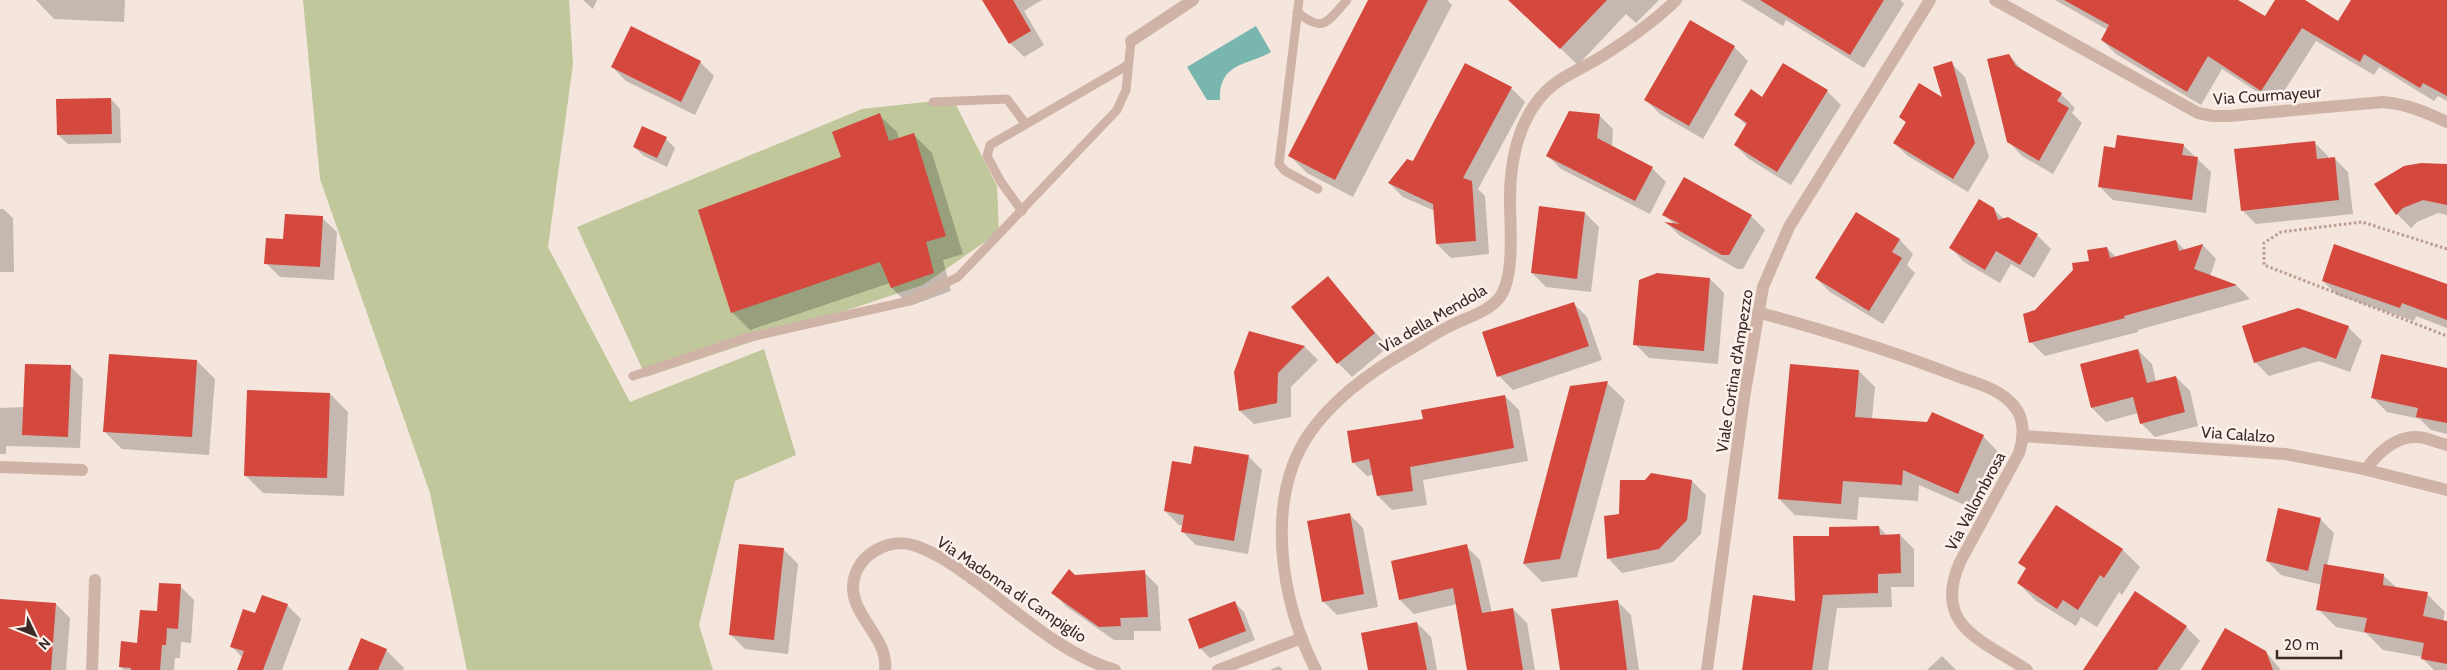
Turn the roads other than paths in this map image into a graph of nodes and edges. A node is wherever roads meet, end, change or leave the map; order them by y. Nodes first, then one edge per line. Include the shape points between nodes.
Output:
1 (1193, 0) edge
2 (1299, 0) edge
3 (1347, 0) edge
4 (1676, 0) edge
5 (1930, 0) edge
6 (1994, 0) edge
7 (1297, 12) junction
8 (1132, 41) joint
9 (1128, 65) junction
10 (933, 102) dead end
11 (2447, 122) edge
12 (1025, 124) junction
13 (1318, 189) dead end
14 (1022, 211) junction
15 (1757, 312) junction
16 (633, 376) dead end
17 (2023, 436) junction
18 (2447, 445) edge
19 (0, 467) edge
20 (2366, 469) junction
21 (82, 470) dead end
22 (2447, 490) edge
23 (95, 580) dead end
24 (1302, 638) junction
25 (92, 670) edge
26 (885, 670) edge
27 (1115, 670) edge
28 (1218, 670) edge
29 (1316, 670) edge
30 (1708, 670) edge
31 (2028, 670) edge

1 - 8 street
2 - 7 lane
3 - 7 lane via 1320,24 1311,24
4 - 24 street, Via della Mendola via 1611,51 1550,85 1531,111 1519,138 1511,175 1508,280 1498,299 1386,363 1343,396 1309,434 1293,467 1282,524 1283,571
5 - 15 street, Viale Cortina d'Ampezzo via 1789,226 1771,264
6 - 11 street, Via Courmayeur via 2198,113 2229,116 2383,102 2418,108
7 - 13 lane via 1279,164 1285,171
8 - 9 lane
9 - 12 lane
9 - 14 lane via 1126,90 1117,110
10 - 12 lane via 1007,98
12 - 14 lane via 990,145 987,156
14 - 16 lane via 958,277 909,301 746,338
15 - 17 street, Via Vallombrosa via 1884,348 1995,391 2018,412
15 - 30 street, Viale Cortina d'Ampezzo
17 - 20 street, Via Calalzo via 2284,454
17 - 31 street, Via Vallombrosa via 2017,459 1958,566 1951,601 1955,616 1966,629
18 - 20 street via 2418,437 2402,439 2381,451
19 - 21 street
20 - 22 street, Via Calalzo
23 - 25 street
24 - 28 street
24 - 29 street, Via della Mendola
26 - 27 street, Via Madonna di Campiglio via 880,643 854,597 854,581 861,563 869,554 888,545 900,544 915,545 947,561 1077,655

